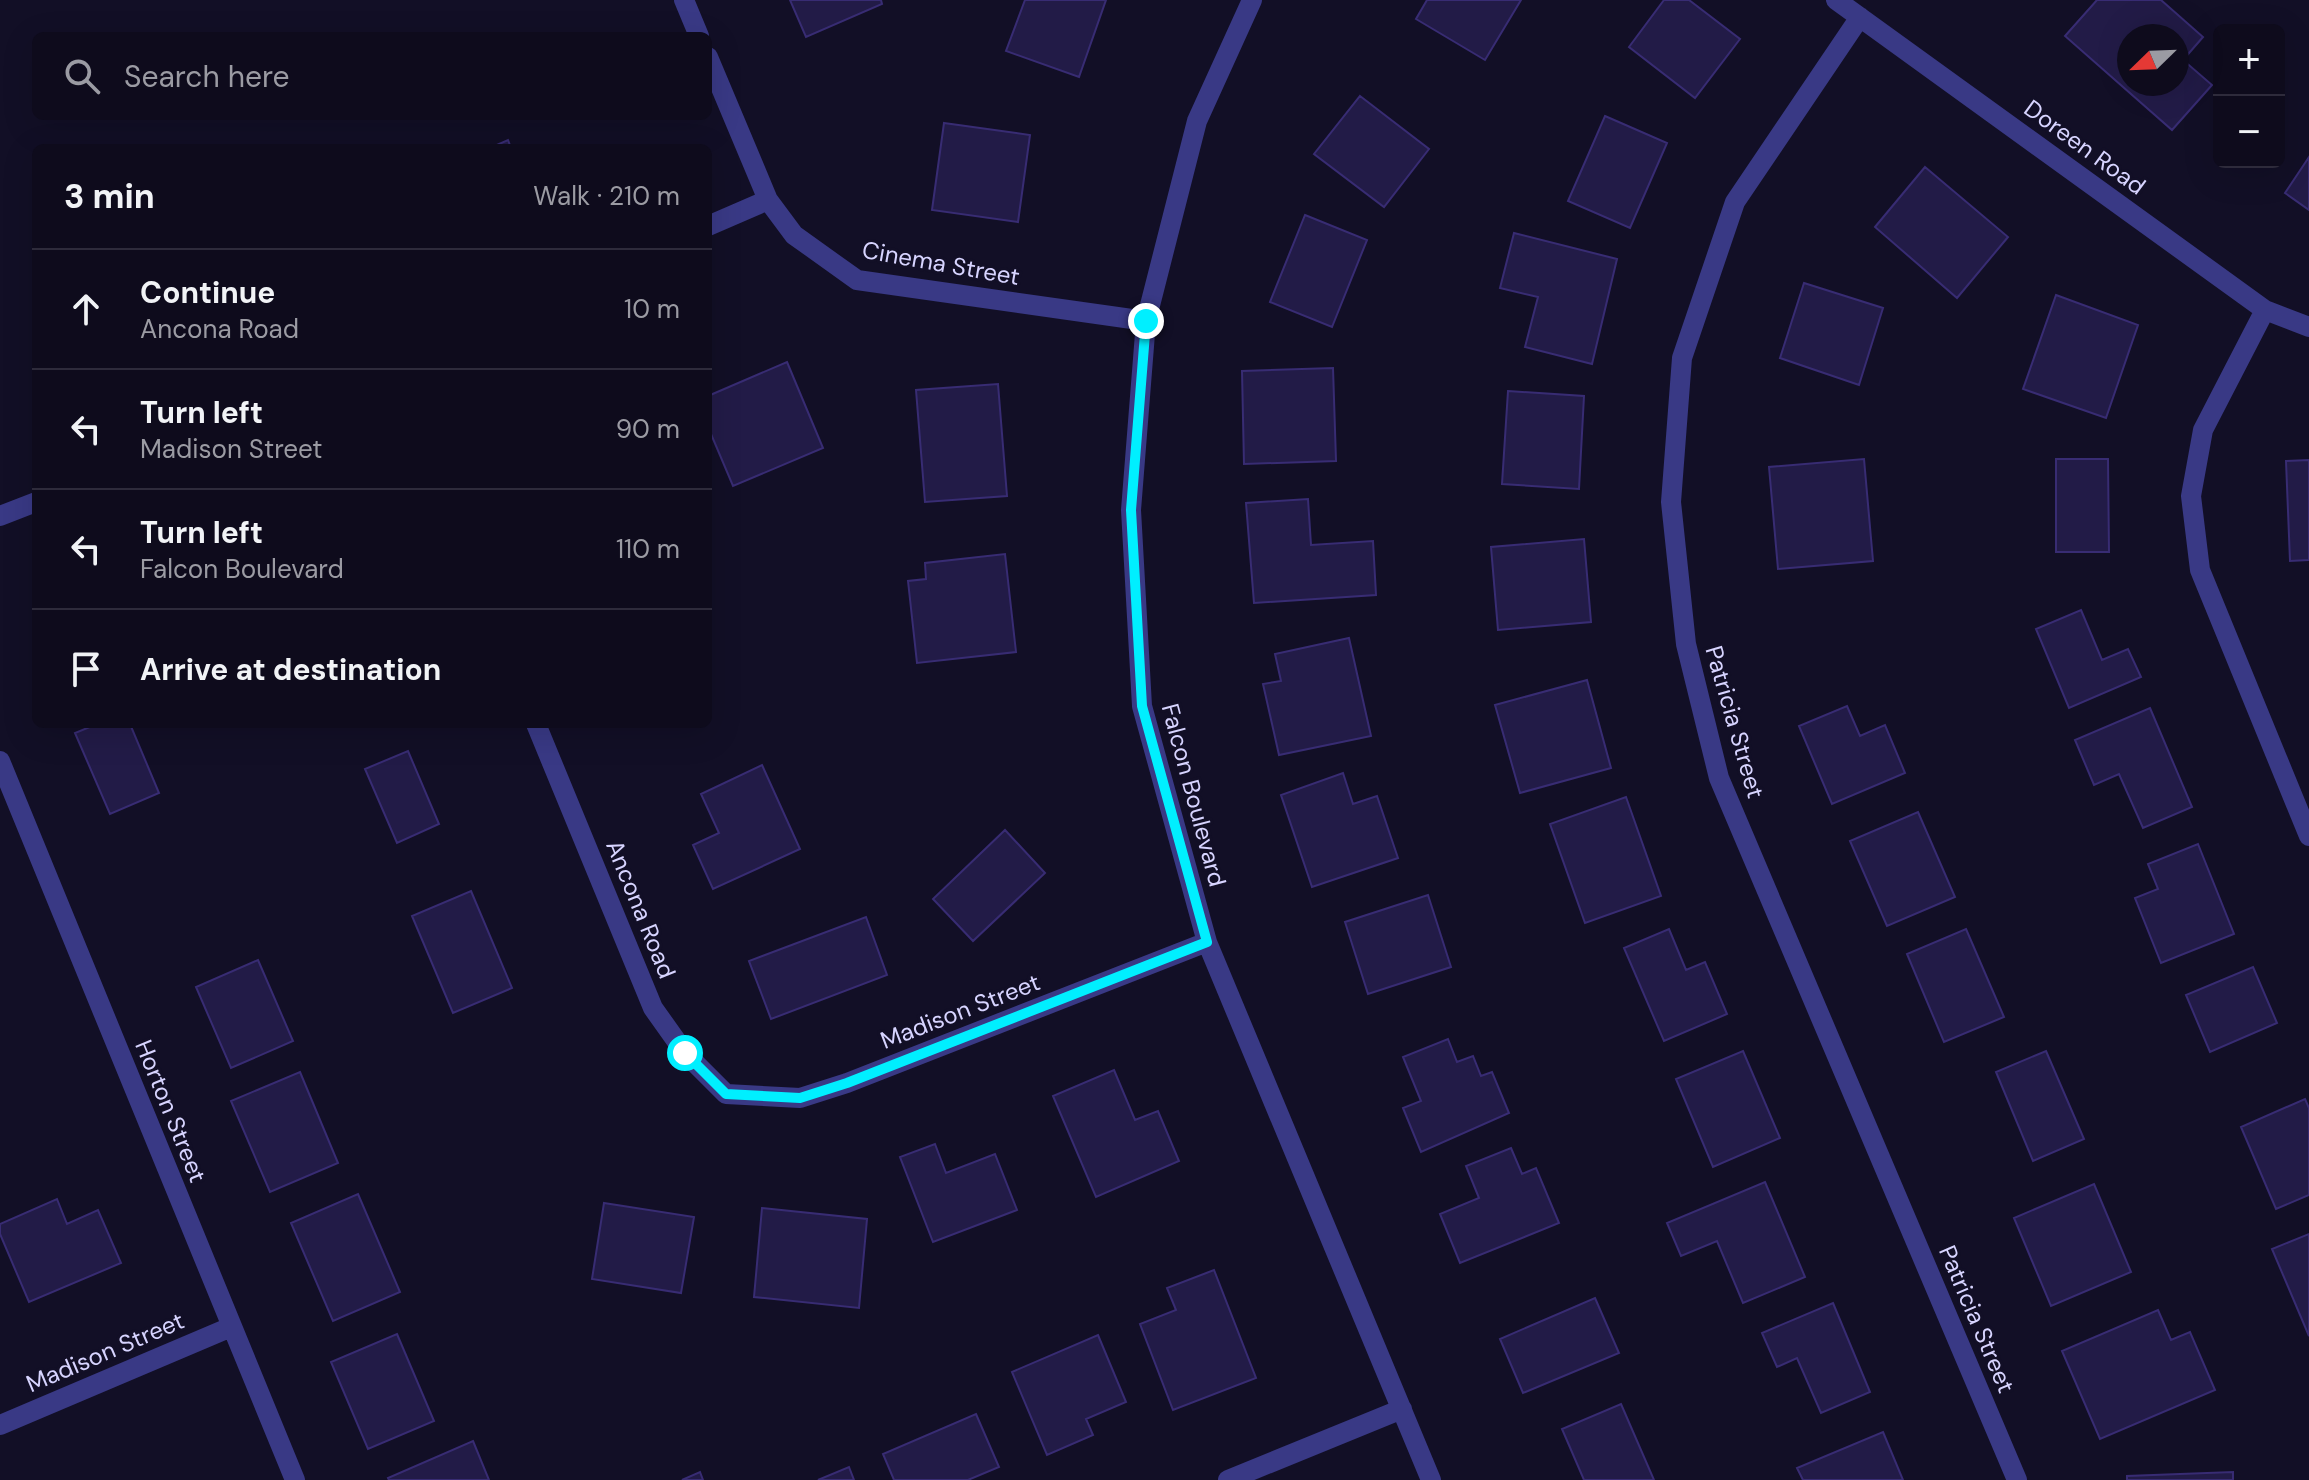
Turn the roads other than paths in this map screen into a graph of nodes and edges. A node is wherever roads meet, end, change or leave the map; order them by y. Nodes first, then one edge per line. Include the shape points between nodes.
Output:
1 (684, 0) edge
2 (1252, 0) edge
3 (1836, 0) edge
4 (1860, 17) junction
5 (697, 32) edge
6 (712, 67) edge
7 (768, 200) junction
8 (712, 224) edge
9 (2265, 310) junction
10 (1146, 321) junction
11 (2309, 327) edge
12 (32, 504) edge
13 (0, 516) edge
14 (538, 728) edge
15 (0, 761) edge
16 (2309, 836) edge
17 (1207, 942) junction
18 (726, 1094) joint
19 (231, 1327) junction
20 (1402, 1409) junction
21 (0, 1425) edge
22 (295, 1480) edge
23 (1228, 1480) edge
24 (1431, 1480) edge
25 (2017, 1480) edge

1 - 5 street
2 - 10 street, Falcon Boulevard via 1197,121
3 - 4 street, Doreen Road
4 - 9 street, Doreen Road
4 - 25 street, Patricia Street via 1735,202 1682,358 1671,502 1682,612 1719,778
6 - 7 street, Cinema Street
7 - 8 street
7 - 10 street, Cinema Street via 794,235 857,280
9 - 11 street, Doreen Road
9 - 16 street via 2203,430 2191,496 2200,570
10 - 17 street, Falcon Boulevard via 1131,510 1142,706
12 - 13 street
14 - 18 street, Ancona Road via 653,1008 685,1053
15 - 19 street, Horton Street
17 - 18 street, Madison Street via 835,1087 800,1098
17 - 20 street, Falcon Boulevard
19 - 21 street, Madison Street
19 - 22 street, Horton Street
20 - 23 street
20 - 24 street, Falcon Boulevard

